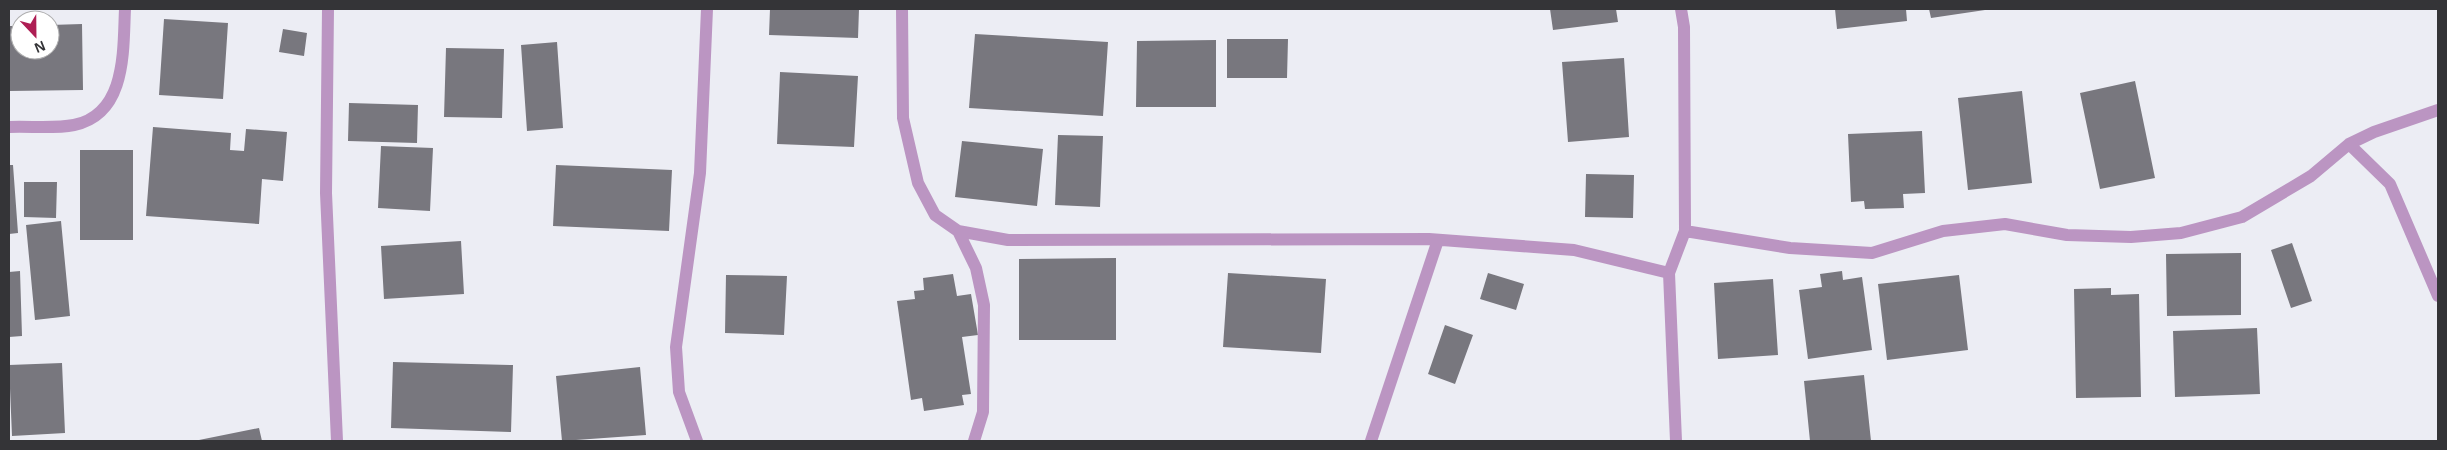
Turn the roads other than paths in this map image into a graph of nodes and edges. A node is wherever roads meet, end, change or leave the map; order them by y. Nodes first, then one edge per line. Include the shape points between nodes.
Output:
1 (125, 9) edge
2 (328, 9) edge
3 (707, 9) edge
4 (902, 9) edge
5 (1681, 9) edge
6 (2438, 110) edge
7 (9, 127) edge
8 (2349, 144) junction
9 (958, 231) junction
10 (1685, 231) junction
11 (1438, 240) junction
12 (1669, 274) junction
13 (2438, 296) edge
14 (337, 441) edge
15 (697, 441) edge
16 (974, 441) edge
17 (1371, 441) edge
18 (1676, 441) edge

1 - 7 street via 121,72 111,98 97,116 74,125
2 - 14 street via 326,193
3 - 15 street via 700,173 676,347 679,392
4 - 9 street via 903,118 918,183 935,215
5 - 10 street via 1684,28
6 - 8 street
8 - 10 street via 2311,176 2242,217 2181,233 2131,237 2066,235 2005,224 1942,231 1872,253 1790,248
8 - 13 street via 2390,184
9 - 11 street via 1008,240
9 - 16 street via 976,268 984,305 983,412
10 - 12 street
11 - 12 street via 1574,250
11 - 17 street
12 - 18 street

